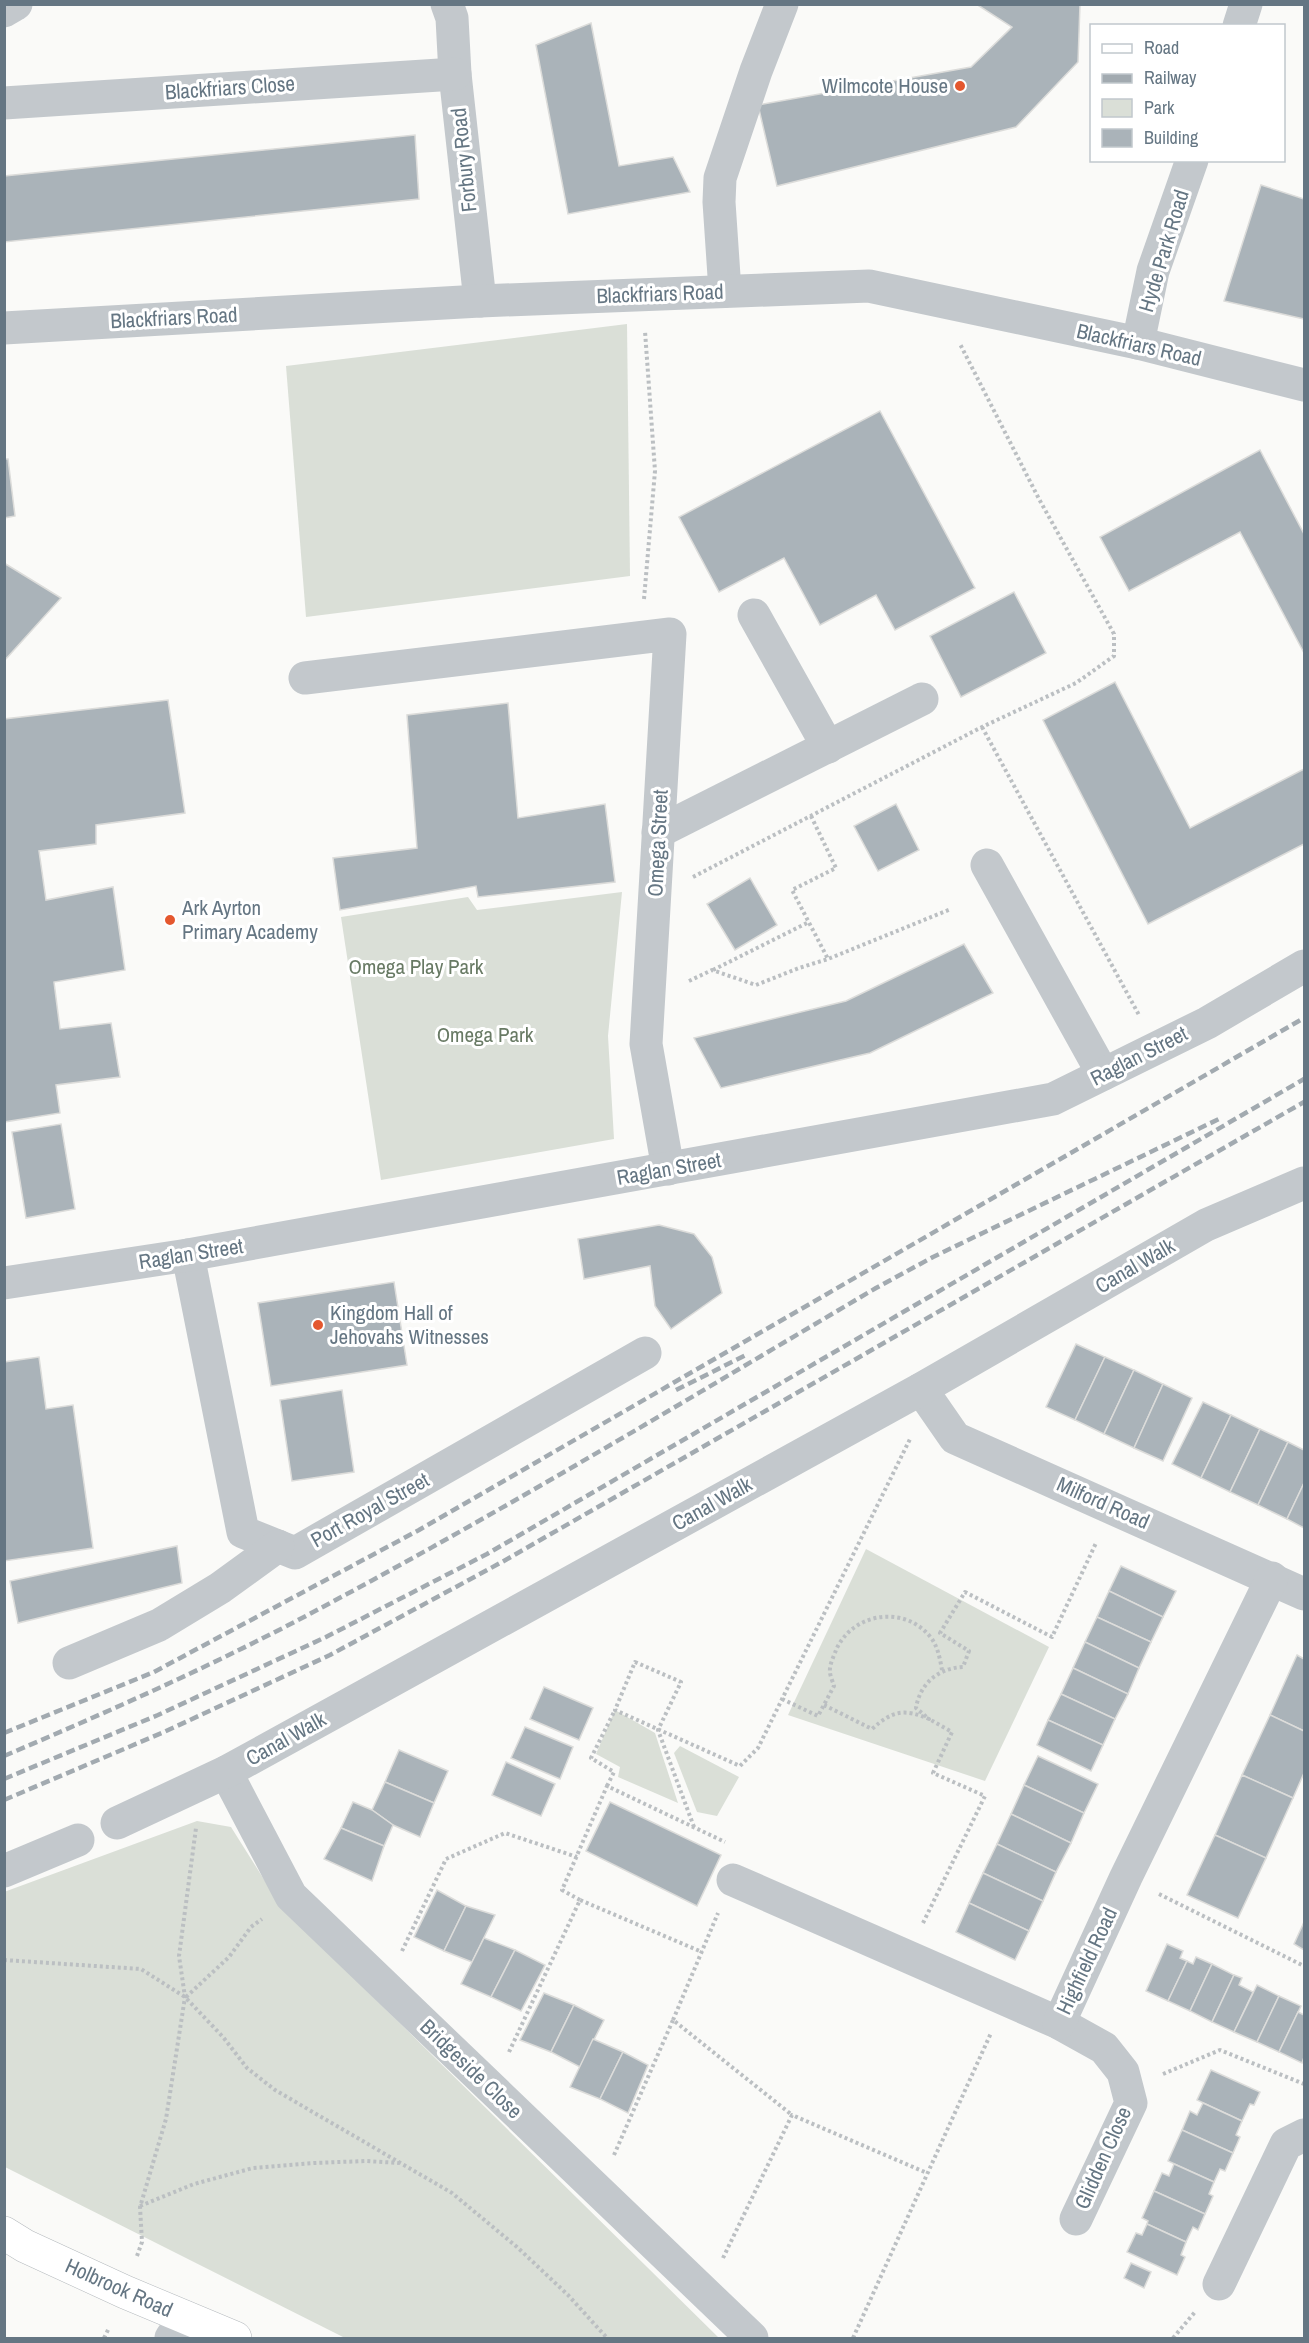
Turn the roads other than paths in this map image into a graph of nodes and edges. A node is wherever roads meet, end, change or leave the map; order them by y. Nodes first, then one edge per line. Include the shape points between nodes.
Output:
1 (16, 4) edge
2 (782, 4) edge
3 (1246, 4) edge
4 (459, 9) edge
5 (4, 10) edge
6 (1240, 24) edge
7 (455, 74) junction
8 (4, 103) edge
9 (1191, 162) edge
10 (725, 291) junction
11 (480, 301) junction
12 (4, 328) edge
13 (1138, 343) junction
14 (1305, 385) edge
15 (754, 615) dead end
16 (304, 678) dead end
17 (922, 699) dead end
18 (828, 747) junction
19 (658, 832) junction
20 (987, 865) dead end
21 (1305, 966) edge
22 (1103, 1074) junction
23 (668, 1169) junction
24 (1305, 1183) edge
25 (188, 1255) junction
26 (4, 1283) edge
27 (645, 1353) dead end
28 (921, 1389) junction
29 (278, 1546) junction
30 (1272, 1578) junction
31 (1305, 1594) edge
32 (69, 1663) dead end
33 (215, 1778) junction
34 (117, 1823) dead end
35 (78, 1840) dead end
36 (4, 1871) edge
37 (733, 1880) road end
38 (1059, 2023) junction
39 (1305, 2135) edge
40 (1076, 2219) dead end
41 (4, 2233) edge
42 (1219, 2284) dead end
43 (178, 2328) edge
44 (235, 2338) edge
45 (752, 2338) edge

1 - 5 street
2 - 10 street via 720,178
3 - 6 street
4 - 7 street, Forbury Road
7 - 8 street, Blackfriars Close
7 - 11 street, Forbury Road
9 - 13 street, Hyde Park Road via 1154,271
10 - 11 street, Blackfriars Road
10 - 13 street, Blackfriars Road via 868,286
11 - 12 street, Blackfriars Road
13 - 14 street, Blackfriars Road
15 - 18 street
16 - 19 street, Omega Street via 670,634
17 - 18 street
18 - 19 street
19 - 23 street, Omega Street via 646,1044
20 - 22 street
21 - 22 street, Raglan Street via 1207,1023
22 - 23 street, Raglan Street via 1053,1100
23 - 25 street, Raglan Street
24 - 28 street, Canal Walk via 1206,1225
25 - 26 street, Raglan Street
25 - 29 street, Port Royal Street via 243,1532
27 - 29 street, Port Royal Street via 295,1553
28 - 30 street, Milford Road via 955,1437
28 - 33 street, Canal Walk
29 - 32 street via 159,1625
30 - 31 street, Milford Road
30 - 38 street, Highfield Road
33 - 34 street, Canal Walk
33 - 45 street, Bridgeside Close via 291,1896
35 - 36 street
37 - 38 street, Highfield Road
38 - 40 street, Glidden Close via 1104,2048 1123,2072 1131,2103
39 - 42 street via 1286,2144
41 - 43 main road, Holbrook Road via 125,2292
43 - 44 main road, Holbrook Road

